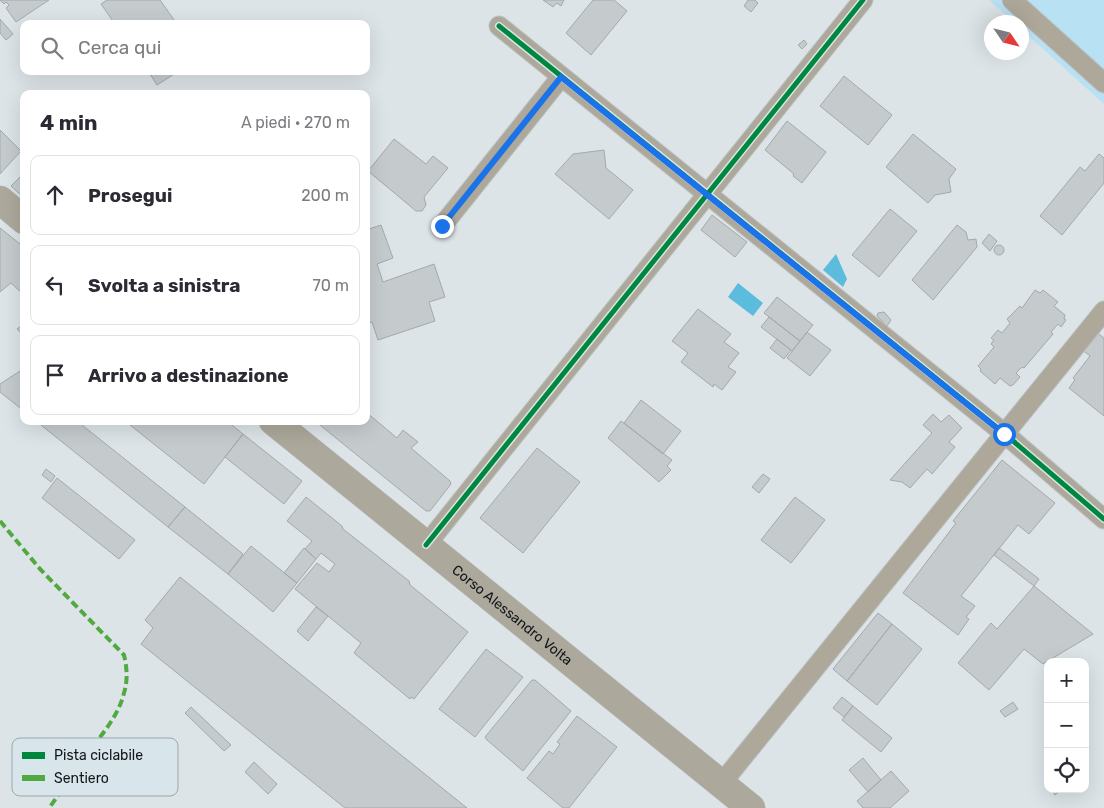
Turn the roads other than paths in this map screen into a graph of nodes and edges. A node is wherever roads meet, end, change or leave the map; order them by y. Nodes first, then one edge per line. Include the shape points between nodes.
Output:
1 (863, 0) edge
2 (1012, 0) edge
3 (499, 26) dead end
4 (561, 77) junction
5 (1104, 83) edge
6 (707, 195) junction
7 (0, 200) edge
8 (20, 217) edge
9 (442, 226) dead end
10 (1104, 312) edge
11 (278, 425) edge
12 (1004, 434) junction
13 (1104, 519) edge
14 (426, 545) junction
15 (721, 784) junction
16 (751, 808) edge

1 - 6 street
2 - 5 street
3 - 4 street
4 - 6 street
4 - 9 street
6 - 12 street
6 - 14 street
7 - 8 main road
10 - 12 street
11 - 14 main road, Corso Alessandro Volta
12 - 13 street
12 - 15 street
14 - 15 main road, Corso Alessandro Volta
15 - 16 main road, Corso Alessandro Volta

